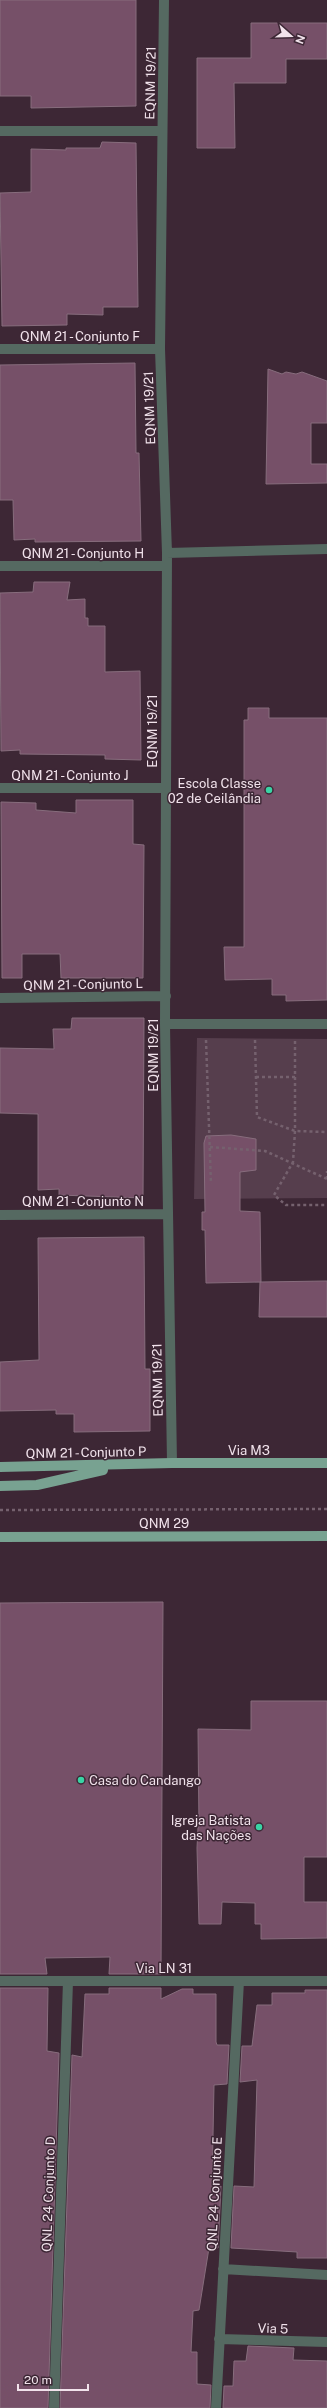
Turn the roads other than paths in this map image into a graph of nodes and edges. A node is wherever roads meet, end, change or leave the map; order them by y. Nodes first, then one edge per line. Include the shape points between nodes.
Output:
1 (164, 0) edge
2 (0, 131) edge
3 (162, 131) junction
4 (160, 348) junction
5 (0, 349) edge
6 (327, 549) edge
7 (167, 553) junction
8 (0, 566) edge
9 (167, 566) junction
10 (0, 788) edge
11 (165, 788) junction
12 (166, 996) junction
13 (0, 998) edge
14 (165, 1024) junction
15 (327, 1024) edge
16 (167, 1214) junction
17 (0, 1215) edge
18 (172, 1463) junction
19 (327, 1463) edge
20 (122, 1465) junction
21 (0, 1467) edge
22 (0, 1486) edge
23 (327, 1536) edge
24 (0, 1537) edge
25 (0, 1981) edge
26 (68, 1981) junction
27 (327, 1981) edge
28 (240, 1982) junction
29 (223, 2269) junction
30 (327, 2275) edge
31 (219, 2339) junction
32 (327, 2342) edge
33 (54, 2408) edge
34 (216, 2408) edge

1 - 3 street, EQNM 19/21
2 - 3 street
3 - 4 street, EQNM 19/21
4 - 5 street, QNM 21 - Conjunto F
4 - 7 street, EQNM 19/21
6 - 7 street
7 - 9 street, EQNM 19/21
8 - 9 street, QNM 21 - Conjunto H
9 - 11 street, EQNM 19/21
10 - 11 street, QNM 21 - Conjunto J
11 - 12 street, EQNM 19/21
12 - 13 street, QNM 21 - Conjunto L
12 - 14 street, EQNM 19/21
14 - 15 street
14 - 16 street, EQNM 19/21
16 - 17 street, QNM 21 - Conjunto N
16 - 18 street, EQNM 19/21
18 - 19 main road, Via M3
18 - 20 main road, QNM 21 - Conjunto P
20 - 21 main road, QNM 21 - Conjunto P
20 - 22 main road via 37,1485
23 - 24 main road, QNM 29
25 - 26 street, Via LN 31
26 - 28 street, Via LN 31
26 - 33 street, QNL 24 Conjunto D
27 - 28 street, Via LN 31
28 - 29 street, QNL 24 Conjunto E
29 - 30 street
29 - 31 street, QNL 24 Conjunto E
31 - 32 street, Via 5
31 - 34 street, QNL 24 Conjunto E

